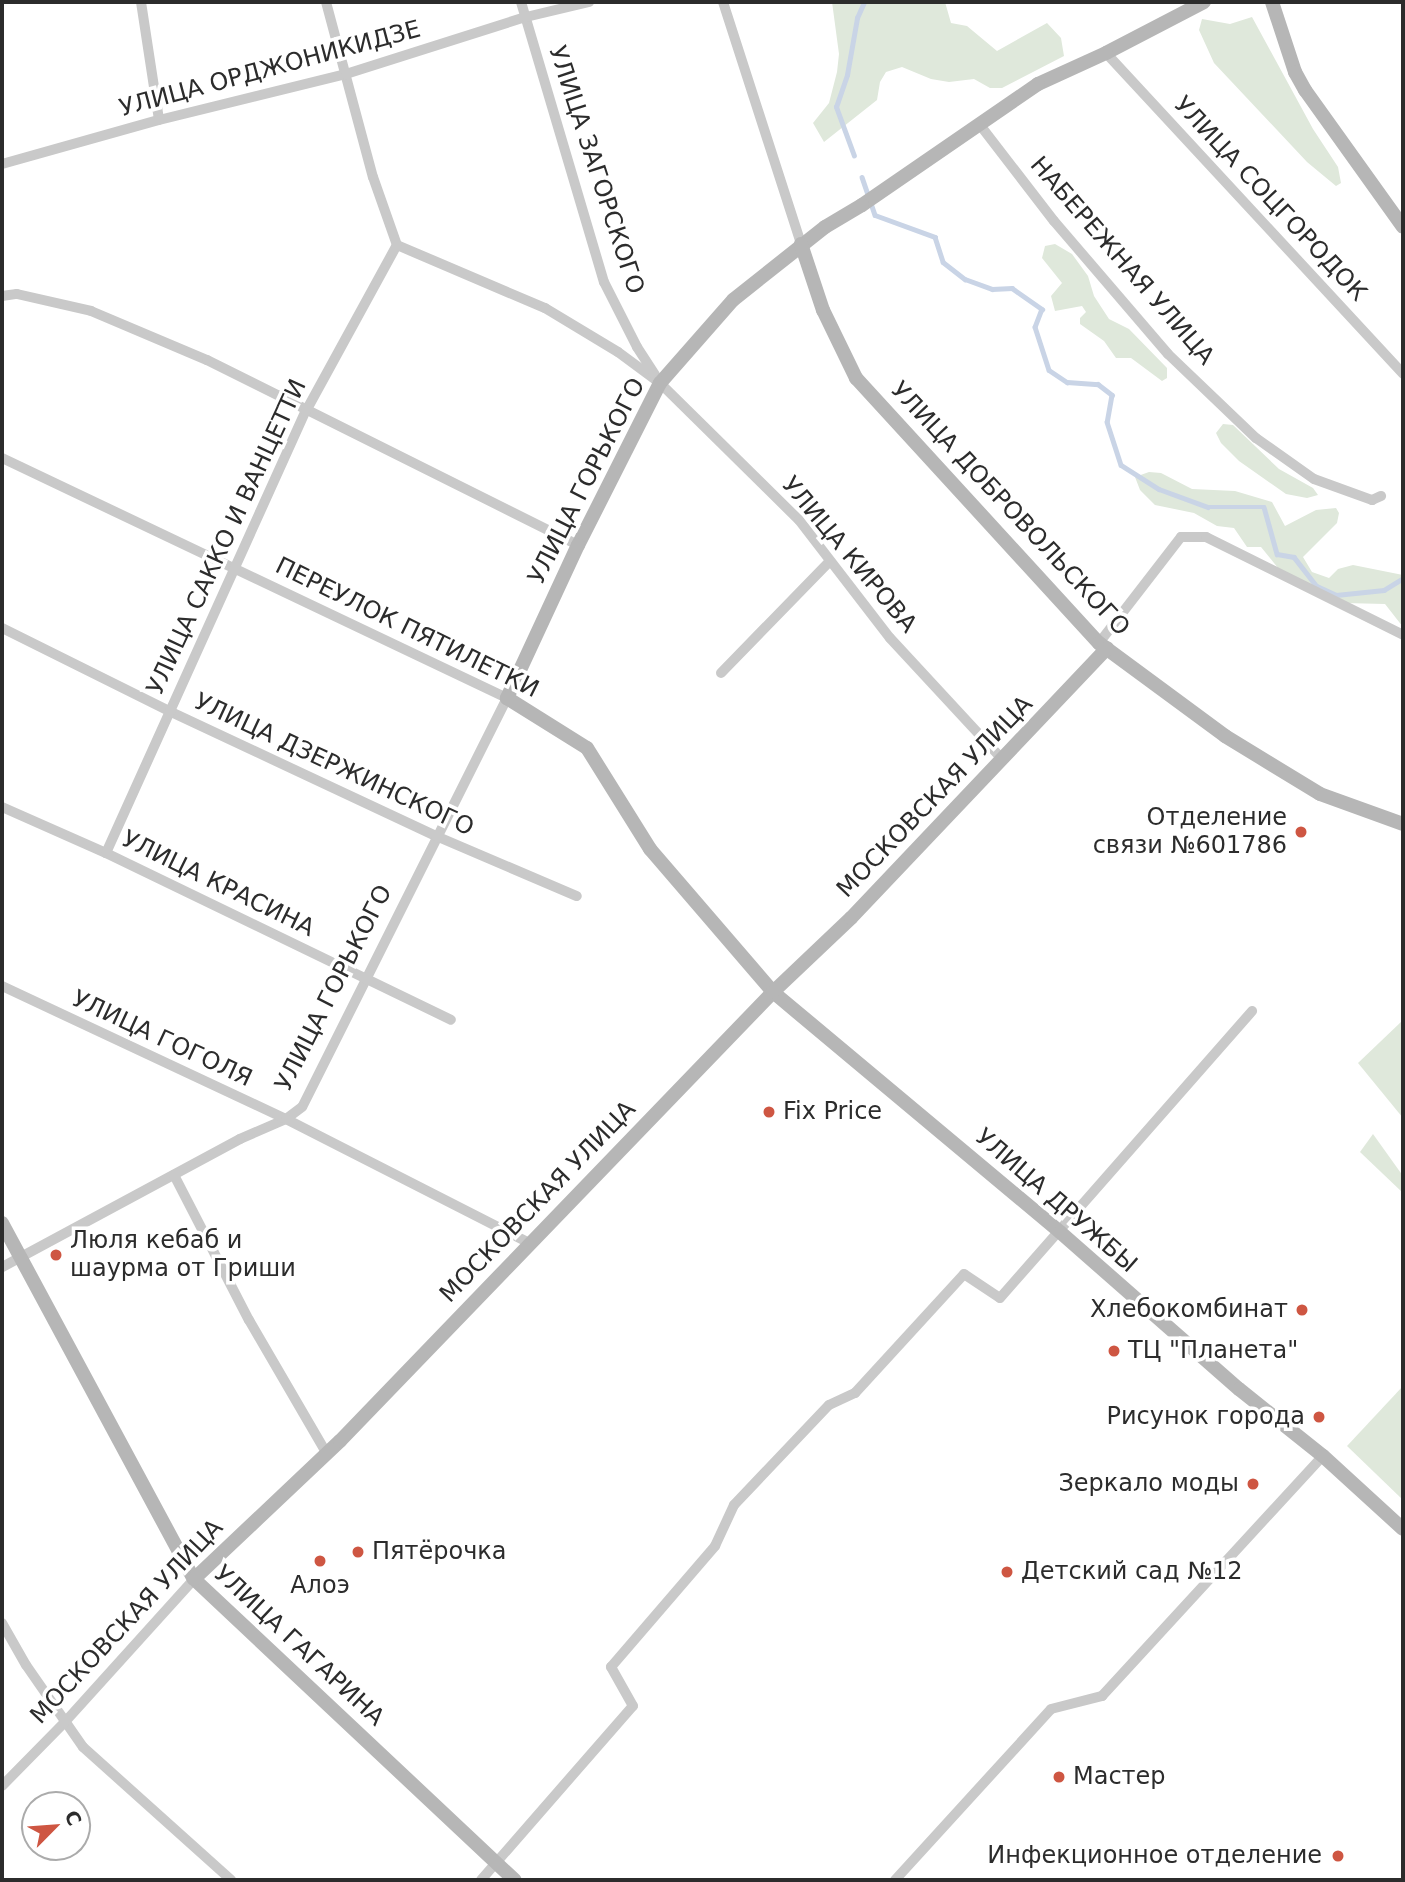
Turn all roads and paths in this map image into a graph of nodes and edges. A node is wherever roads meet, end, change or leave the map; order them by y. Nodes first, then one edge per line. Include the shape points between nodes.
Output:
1 (141, 2) edge
2 (326, 2) edge
3 (522, 2) edge
4 (589, 2) edge
5 (723, 2) edge
6 (1204, 2) edge
7 (1272, 2) edge
8 (526, 17) junction
9 (1106, 54) junction
10 (346, 74) junction
11 (159, 120) junction
12 (980, 125) junction
13 (2, 164) edge
14 (1402, 224) edge
15 (801, 244) junction
16 (397, 245) junction
17 (2, 296) edge
18 (1403, 374) edge
19 (660, 383) junction
20 (306, 411) junction
21 (2, 458) edge
22 (1381, 496) dead end
23 (578, 545) junction
24 (830, 561) junction
25 (236, 569) junction
26 (2, 628) edge
27 (1403, 635) edge
28 (1103, 646) junction
29 (721, 673) dead end
30 (507, 698) junction
31 (169, 711) junction
32 (1002, 758) junction
33 (2, 807) edge
34 (1403, 824) edge
35 (436, 836) junction
36 (106, 853) junction
37 (577, 896) dead end
38 (366, 979) junction
39 (2, 986) edge
40 (774, 992) junction
41 (1252, 1011) dead end
42 (451, 1020) dead end
43 (286, 1119) junction
44 (174, 1175) junction
45 (2, 1223) edge
46 (1059, 1232) junction
47 (529, 1243) junction
48 (20, 1258) junction
49 (2, 1267) edge
50 (327, 1454) junction
51 (1323, 1456) junction
52 (1403, 1529) edge
53 (194, 1579) junction
54 (2, 1623) edge
55 (64, 1723) junction
56 (2, 1786) edge
57 (496, 1863) junction
58 (231, 1880) edge
59 (481, 1880) edge
60 (515, 1880) edge
61 (895, 1880) edge

1 - 11 street
2 - 10 street
3 - 8 street, УЛИЦА ЗАГОРСКОГО
4 - 8 street, УЛИЦА ОРДЖОНИКИДЗЕ
5 - 15 street
6 - 9 street, УЛИЦА ГОРЬКОГО
7 - 14 street via 1305,90
8 - 10 street, УЛИЦА ОРДЖОНИКИДЗЕ
8 - 19 street, УЛИЦА ЗАГОРСКОГО via 604,282
9 - 12 street, УЛИЦА ГОРЬКОГО via 1038,84
9 - 18 street, УЛИЦА СОЦГОРОДОК
10 - 11 street, УЛИЦА ОРДЖОНИКИДЗЕ
10 - 16 street via 373,177
11 - 13 street, УЛИЦА ОРДЖОНИКИДЗЕ
12 - 15 street, УЛИЦА ГОРЬКОГО
12 - 22 street, НАБЕРЕЖНАЯ УЛИЦА via 1057,225 1168,354 1256,438 1314,479 1372,500
15 - 19 street, УЛИЦА ГОРЬКОГО via 733,300
15 - 28 street, УЛИЦА ДОБРОВОЛЬСКОГО via 822,310 856,378
16 - 19 street via 545,308
16 - 20 street, УЛИЦА САККО И ВАНЦЕТТИ
17 - 20 street via 17,294 91,311 207,360
19 - 23 street, УЛИЦА ГОРЬКОГО
19 - 24 street, УЛИЦА КИРОВА via 799,520
20 - 23 street
20 - 25 street, УЛИЦА САККО И ВАНЦЕТТИ
21 - 25 street, ПЕРЕУЛОК ПЯТИЛЕТКИ
23 - 30 street, УЛИЦА ГОРЬКОГО
24 - 29 street
24 - 32 street, УЛИЦА КИРОВА via 890,638
25 - 30 street, ПЕРЕУЛОК ПЯТИЛЕТКИ
25 - 31 street, УЛИЦА САККО И ВАНЦЕТТИ
26 - 31 street, УЛИЦА ДЗЕРЖИНСКОГО
27 - 28 street via 1206,537 1181,537
28 - 32 street, МОСКОВСКАЯ УЛИЦА
28 - 34 street, УЛИЦА ДОБРОВОЛЬСКОГО via 1225,736 1320,794
30 - 35 street, УЛИЦА ГОРЬКОГО
30 - 40 street, ПЕРЕУЛОК ПЯТИЛЕТКИ via 587,748 650,849
31 - 35 street, УЛИЦА ДЗЕРЖИНСКОГО
31 - 36 street, УЛИЦА САККО И ВАНЦЕТТИ
32 - 40 street, МОСКОВСКАЯ УЛИЦА via 851,918
33 - 36 street, УЛИЦА КРАСИНА
35 - 37 street, УЛИЦА ДЗЕРЖИНСКОГО
35 - 38 street, УЛИЦА ГОРЬКОГО
36 - 38 street, УЛИЦА КРАСИНА
38 - 42 street, УЛИЦА КРАСИНА
38 - 43 street, УЛИЦА ГОРЬКОГО via 302,1107
39 - 43 street, УЛИЦА ГОГОЛЯ
40 - 46 street, УЛИЦА ДРУЖБЫ
40 - 47 street, МОСКОВСКАЯ УЛИЦА
41 - 46 street
43 - 44 street
43 - 47 street, УЛИЦА ГОГОЛЯ
44 - 48 street
44 - 50 street via 249,1320
45 - 48 street, УЛИЦА ГАГАРИНА
46 - 51 street, УЛИЦА ДРУЖБЫ
46 - 57 street via 1000,1298 964,1274 855,1393 829,1405 734,1505 716,1546 611,1667 633,1706
47 - 50 street, МОСКОВСКАЯ УЛИЦА
48 - 49 street
48 - 53 street, УЛИЦА ГАГАРИНА
50 - 53 street, МОСКОВСКАЯ УЛИЦА
51 - 52 street, УЛИЦА ДРУЖБЫ
51 - 61 street via 1102,1696 1051,1709
53 - 55 street, МОСКОВСКАЯ УЛИЦА
53 - 57 street, УЛИЦА ГАГАРИНА
54 - 55 street
55 - 56 street, МОСКОВСКАЯ УЛИЦА
55 - 58 street via 83,1747
57 - 59 street
57 - 60 street, УЛИЦА ГАГАРИНА

